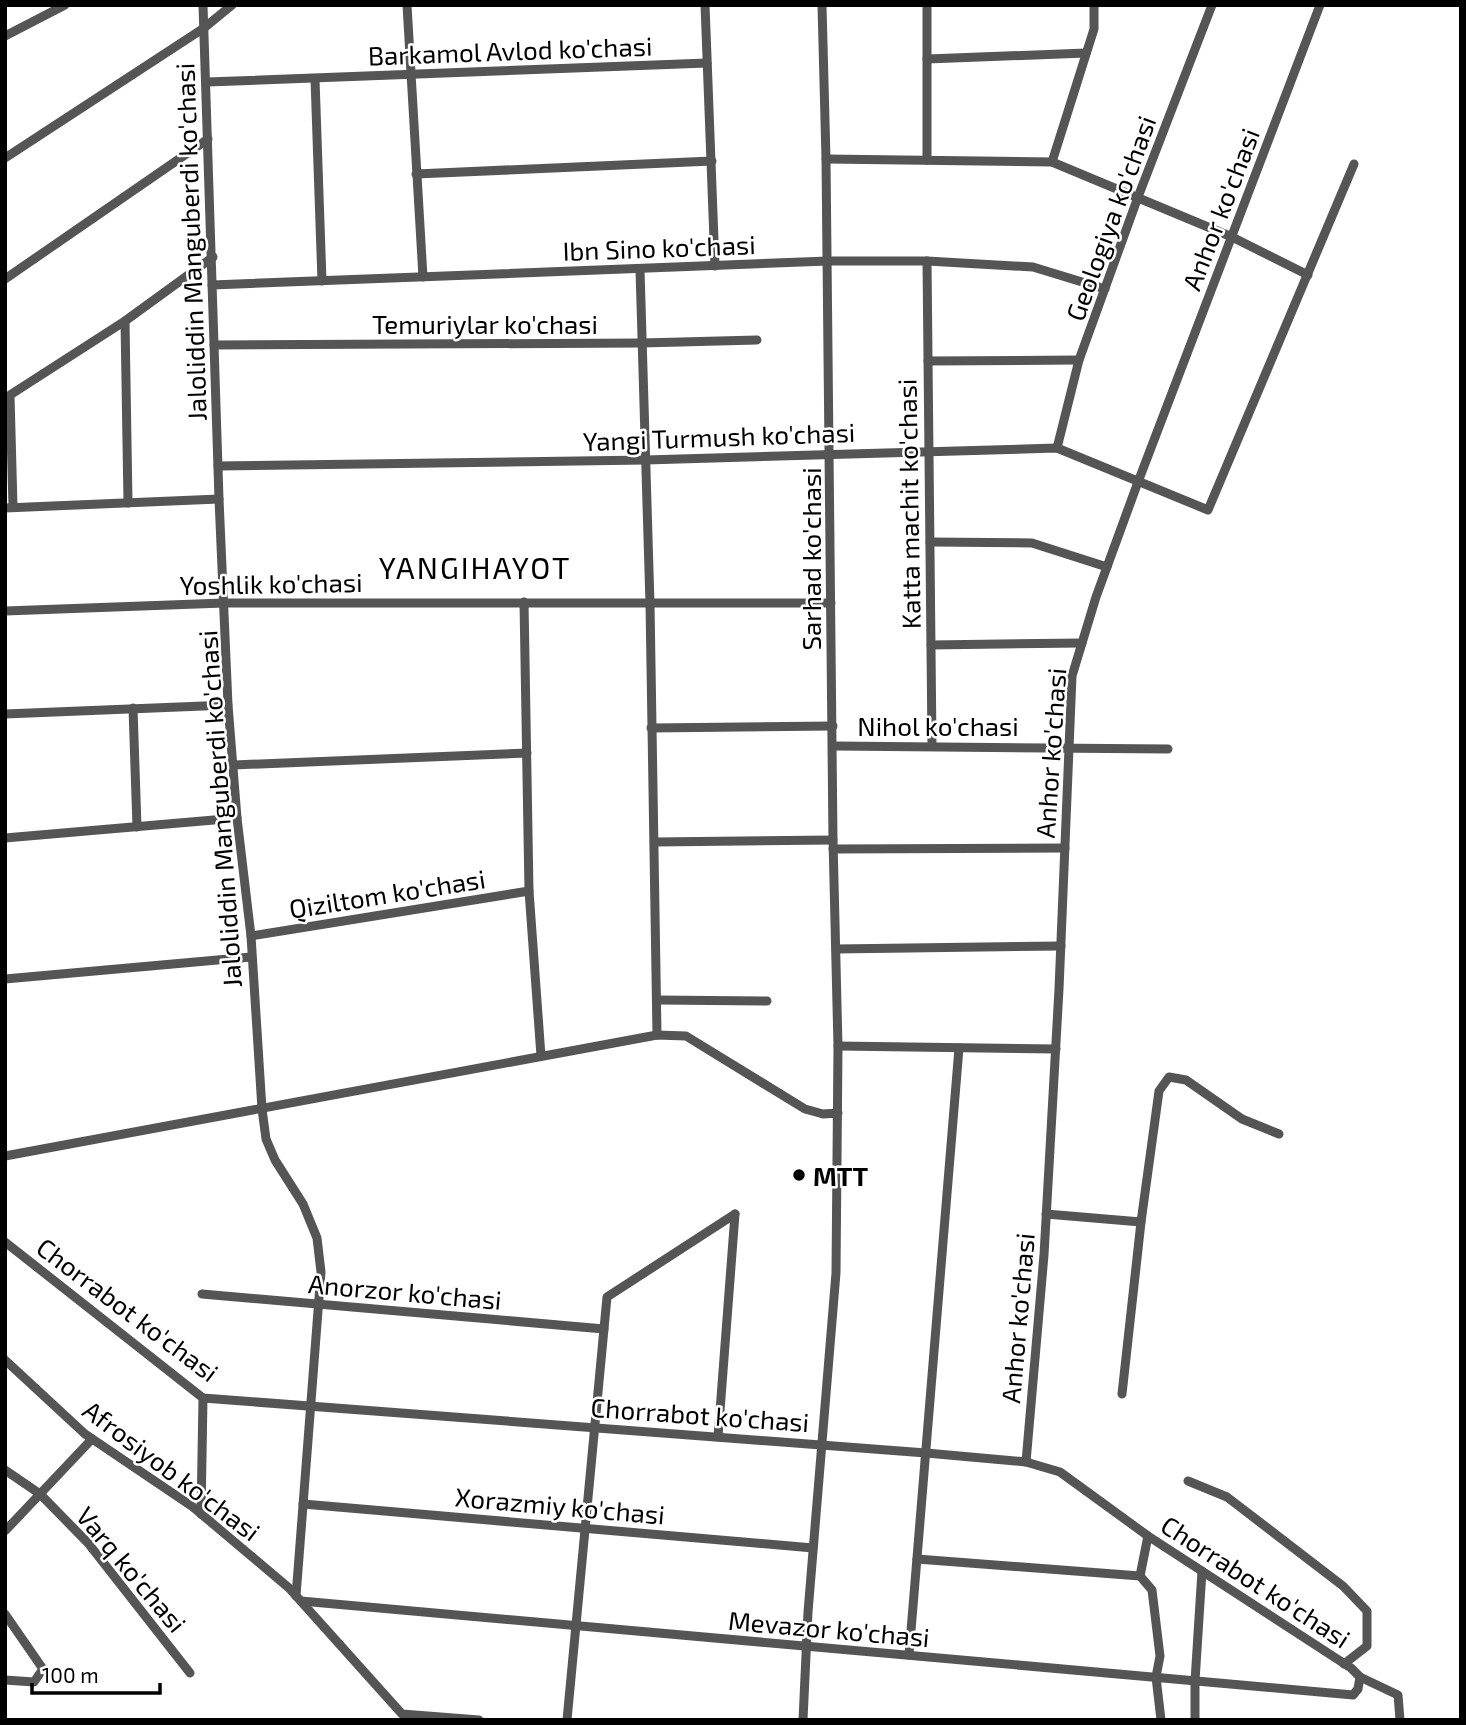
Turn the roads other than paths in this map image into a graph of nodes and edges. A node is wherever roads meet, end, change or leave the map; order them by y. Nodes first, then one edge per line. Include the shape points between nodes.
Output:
1 (65, 5) edge
2 (203, 5) edge
3 (232, 5) edge
4 (407, 5) edge
5 (705, 5) edge
6 (822, 5) edge
7 (1094, 5) edge
8 (1212, 5) edge
9 (1320, 5) edge
10 (926, 7) dead end
11 (204, 28) junction
12 (5, 36) edge
13 (1086, 53) junction
14 (927, 58) junction
15 (707, 63) junction
16 (410, 75) junction
17 (314, 79) junction
18 (207, 82) junction
19 (208, 139) junction
20 (5, 158) edge
21 (826, 159) junction
22 (927, 160) junction
23 (712, 161) junction
24 (1052, 162) junction
25 (1354, 164) dead end
26 (416, 174) junction
27 (1138, 197) junction
28 (1232, 237) junction
29 (213, 257) junction
30 (828, 261) junction
31 (927, 261) junction
32 (715, 266) junction
33 (640, 270) junction
34 (1307, 275) junction
35 (423, 277) junction
36 (5, 279) edge
37 (322, 281) junction
38 (212, 285) junction
39 (1105, 289) junction
40 (125, 321) junction
41 (757, 340) dead end
42 (642, 343) junction
43 (214, 345) junction
44 (1079, 360) junction
45 (928, 361) junction
46 (8, 390) edge
47 (1057, 448) junction
48 (929, 450) junction
49 (830, 454) junction
50 (646, 460) junction
51 (218, 466) junction
52 (1138, 482) junction
53 (219, 499) junction
54 (128, 503) junction
55 (9, 507) edge
56 (930, 542) junction
57 (1107, 567) junction
58 (524, 602) junction
59 (224, 603) junction
60 (831, 603) junction
61 (650, 604) junction
62 (5, 611) edge
63 (1082, 643) junction
64 (931, 645) junction
65 (229, 705) junction
66 (133, 708) junction
67 (5, 714) edge
68 (833, 726) junction
69 (651, 728) junction
70 (834, 746) junction
71 (932, 746) junction
72 (1069, 746) junction
73 (1168, 749) dead end
74 (527, 752) junction
75 (234, 765) junction
76 (237, 818) junction
77 (138, 827) junction
78 (5, 838) edge
79 (655, 842) junction
80 (833, 845) junction
81 (1065, 848) junction
82 (529, 891) junction
83 (251, 936) junction
84 (1061, 946) junction
85 (835, 949) junction
86 (251, 957) junction
87 (5, 978) edge
88 (657, 1000) junction
89 (767, 1001) dead end
90 (657, 1035) junction
91 (838, 1046) junction
92 (959, 1048) junction
93 (1055, 1049) junction
94 (541, 1056) junction
95 (262, 1109) junction
96 (838, 1113) junction
97 (1279, 1134) dead end
98 (5, 1156) edge
99 (1046, 1214) junction
100 (1141, 1222) junction
101 (5, 1242) edge
102 (202, 1294) dead end
103 (318, 1304) junction
104 (604, 1329) junction
105 (5, 1360) edge
106 (1122, 1394) dead end
107 (203, 1398) junction
108 (311, 1405) junction
109 (594, 1427) junction
110 (718, 1437) junction
111 (92, 1439) junction
112 (821, 1445) junction
113 (926, 1453) junction
114 (1026, 1462) junction
115 (5, 1471) edge
116 (1188, 1481) dead end
117 (40, 1494) junction
118 (303, 1504) junction
119 (201, 1514) junction
120 (584, 1528) junction
121 (5, 1531) edge
122 (1149, 1536) junction
123 (813, 1548) junction
124 (917, 1559) junction
125 (1202, 1571) junction
126 (1140, 1576) junction
127 (298, 1599) junction
128 (5, 1614) edge
129 (575, 1626) junction
130 (807, 1647) junction
131 (909, 1655) junction
132 (1344, 1664) junction
133 (190, 1673) dead end
134 (1156, 1677) junction
135 (1360, 1677) junction
136 (5, 1680) edge
137 (1195, 1681) junction
138 (1353, 1695) joint
139 (479, 1720) edge
140 (567, 1720) edge
141 (803, 1720) edge
142 (1161, 1720) edge
143 (1195, 1720) edge
144 (1400, 1720) edge

1 - 12 street
2 - 11 street, Jaloliddin Manguberdi ko'chasi
3 - 11 street
4 - 16 street
5 - 15 street
6 - 21 street, Sarhad ko'chasi
7 - 13 street via 1094,29
8 - 27 street, Geologiya ko'chasi
9 - 28 street, Anhor ko'chasi
10 - 14 street
11 - 18 street, Jaloliddin Manguberdi ko'chasi
11 - 20 street
13 - 14 street
13 - 24 street
14 - 22 street
15 - 16 street, Barkamol Avlod ko'chasi
15 - 23 street
16 - 17 street, Barkamol Avlod ko'chasi
16 - 26 street
17 - 18 street, Barkamol Avlod ko'chasi
17 - 37 street
18 - 19 street, Jaloliddin Manguberdi ko'chasi
19 - 29 street, Jaloliddin Manguberdi ko'chasi
19 - 36 street
21 - 22 street
21 - 30 street, Sarhad ko'chasi
22 - 24 street
23 - 26 street
23 - 32 street
24 - 27 street
25 - 34 street
26 - 35 street
27 - 28 street
27 - 39 street, Geologiya ko'chasi
28 - 34 street
28 - 52 street, Anhor ko'chasi
29 - 38 street, Jaloliddin Manguberdi ko'chasi
29 - 40 street
30 - 31 street, Ibn Sino ko'chasi
30 - 32 street, Ibn Sino ko'chasi
30 - 49 street, Sarhad ko'chasi
31 - 39 street, Ibn Sino ko'chasi via 1033,267
31 - 45 street, Katta machit ko'chasi
32 - 33 street, Ibn Sino ko'chasi
33 - 35 street, Ibn Sino ko'chasi
33 - 42 street
34 - 52 street, Yangi Turmush ko'chasi via 1208,510
35 - 37 street, Ibn Sino ko'chasi
37 - 38 street, Ibn Sino ko'chasi
38 - 43 street, Jaloliddin Manguberdi ko'chasi
39 - 44 street, Geologiya ko'chasi
40 - 46 street
40 - 54 street
41 - 42 street, Temuriylar ko'chasi
42 - 43 street, Temuriylar ko'chasi
42 - 50 street
43 - 51 street, Jaloliddin Manguberdi ko'chasi
44 - 45 street
44 - 47 street, Geologiya ko'chasi
45 - 48 street, Katta machit ko'chasi
46 - 55 street
47 - 48 street, Yangi Turmush ko'chasi
47 - 52 street, Yangi Turmush ko'chasi
48 - 49 street, Yangi Turmush ko'chasi
48 - 56 street, Katta machit ko'chasi
49 - 50 street, Yangi Turmush ko'chasi
49 - 60 street, Sarhad ko'chasi
50 - 51 street, Yangi Turmush ko'chasi
50 - 61 street
51 - 53 street, Jaloliddin Manguberdi ko'chasi
52 - 57 street, Anhor ko'chasi
53 - 54 street
53 - 59 street, Jaloliddin Manguberdi ko'chasi
54 - 55 street
56 - 57 street via 1032,543
56 - 64 street, Katta machit ko'chasi
57 - 63 street, Anhor ko'chasi
58 - 59 street, Yoshlik ko'chasi
58 - 61 street, Yoshlik ko'chasi
58 - 74 street
59 - 62 street, Yoshlik ko'chasi
59 - 65 street, Jaloliddin Manguberdi ko'chasi
60 - 61 street, Yoshlik ko'chasi
60 - 68 street, Sarhad ko'chasi
61 - 69 street
63 - 64 street
63 - 72 street, Anhor ko'chasi via 1072,676
64 - 71 street, Katta machit ko'chasi
65 - 66 street
65 - 75 street, Jaloliddin Manguberdi ko'chasi
66 - 67 street
66 - 77 street
68 - 69 street, Nihol ko'chasi
68 - 70 street, Sarhad ko'chasi
69 - 79 street
70 - 71 street, Nihol ko'chasi
70 - 80 street, Sarhad ko'chasi
71 - 72 street, Nihol ko'chasi
72 - 73 street, Nihol ko'chasi
72 - 81 street, Anhor ko'chasi
74 - 75 street
74 - 82 street
75 - 76 street, Jaloliddin Manguberdi ko'chasi
76 - 77 street
76 - 83 street, Jaloliddin Manguberdi ko'chasi
77 - 78 street
79 - 80 street
79 - 88 street
80 - 81 street
80 - 85 street, Sarhad ko'chasi
81 - 84 street, Anhor ko'chasi
82 - 83 street, Qiziltom ko'chasi
82 - 94 street
83 - 86 street, Jaloliddin Manguberdi ko'chasi
84 - 85 street
84 - 93 street, Anhor ko'chasi
85 - 91 street, Sarhad ko'chasi
86 - 87 street
86 - 95 street, Jaloliddin Manguberdi ko'chasi
88 - 89 street
88 - 90 street
90 - 94 street
90 - 96 street via 686,1036 805,1109
91 - 92 street
91 - 96 street, Sarhad ko'chasi
92 - 93 street
92 - 113 street
93 - 99 street, Anhor ko'chasi
94 - 95 street
95 - 98 street
95 - 103 street, Jaloliddin Manguberdi ko'chasi via 266,1139 317,1238
96 - 112 street, Sarhad ko'chasi via 836,1273
97 - 100 street via 1242,1119 1186,1080 1170,1077 1159,1091
99 - 100 street
99 - 114 street, Anhor ko'chasi
100 - 106 street
101 - 107 street, Chorrabot ko'chasi
102 - 103 street, Anorzor ko'chasi
103 - 104 street, Anorzor ko'chasi
103 - 108 street, Jaloliddin Manguberdi ko'chasi
104 - 109 street
104 - 110 street via 607,1297 735,1214
105 - 111 street, Afrosiyob ko'chasi
107 - 108 street, Chorrabot ko'chasi
107 - 119 street
108 - 109 street, Chorrabot ko'chasi
108 - 118 street, Jaloliddin Manguberdi ko'chasi
109 - 110 street, Chorrabot ko'chasi
109 - 120 street
110 - 112 street, Chorrabot ko'chasi
111 - 117 street
111 - 119 street, Afrosiyob ko'chasi
112 - 113 street, Chorrabot ko'chasi
112 - 123 street, Sarhad ko'chasi
113 - 114 street, Chorrabot ko'chasi
113 - 124 street
114 - 122 street, Chorrabot ko'chasi via 1060,1472
115 - 117 street, Varq ko'chasi
116 - 132 street via 1227,1497 1367,1611 1367,1646
117 - 121 street
117 - 133 street, Varq ko'chasi via 88,1543
118 - 120 street, Xorazmiy ko'chasi
118 - 127 street, Jaloliddin Manguberdi ko'chasi
119 - 127 street, Afrosiyob ko'chasi
120 - 123 street, Xorazmiy ko'chasi
120 - 129 street
122 - 125 street, Chorrabot ko'chasi
122 - 126 street
123 - 130 street, Sarhad ko'chasi
124 - 126 street
124 - 131 street
125 - 132 street, Chorrabot ko'chasi
125 - 137 street
126 - 134 street via 1152,1590 1160,1656
127 - 129 street, Mevazor ko'chasi
127 - 139 street, Afrosiyob ko'chasi via 402,1714
128 - 136 street via 43,1669 34,1682
129 - 130 street, Mevazor ko'chasi
129 - 140 street
130 - 131 street, Mevazor ko'chasi
130 - 141 street, Sarhad ko'chasi
131 - 134 street, Mevazor ko'chasi
132 - 135 street, Chorrabot ko'chasi
134 - 137 street, Mevazor ko'chasi
134 - 142 street
135 - 138 street, Chorrabot ko'chasi
135 - 144 street via 1398,1695
137 - 138 street, Mevazor ko'chasi
137 - 143 street

